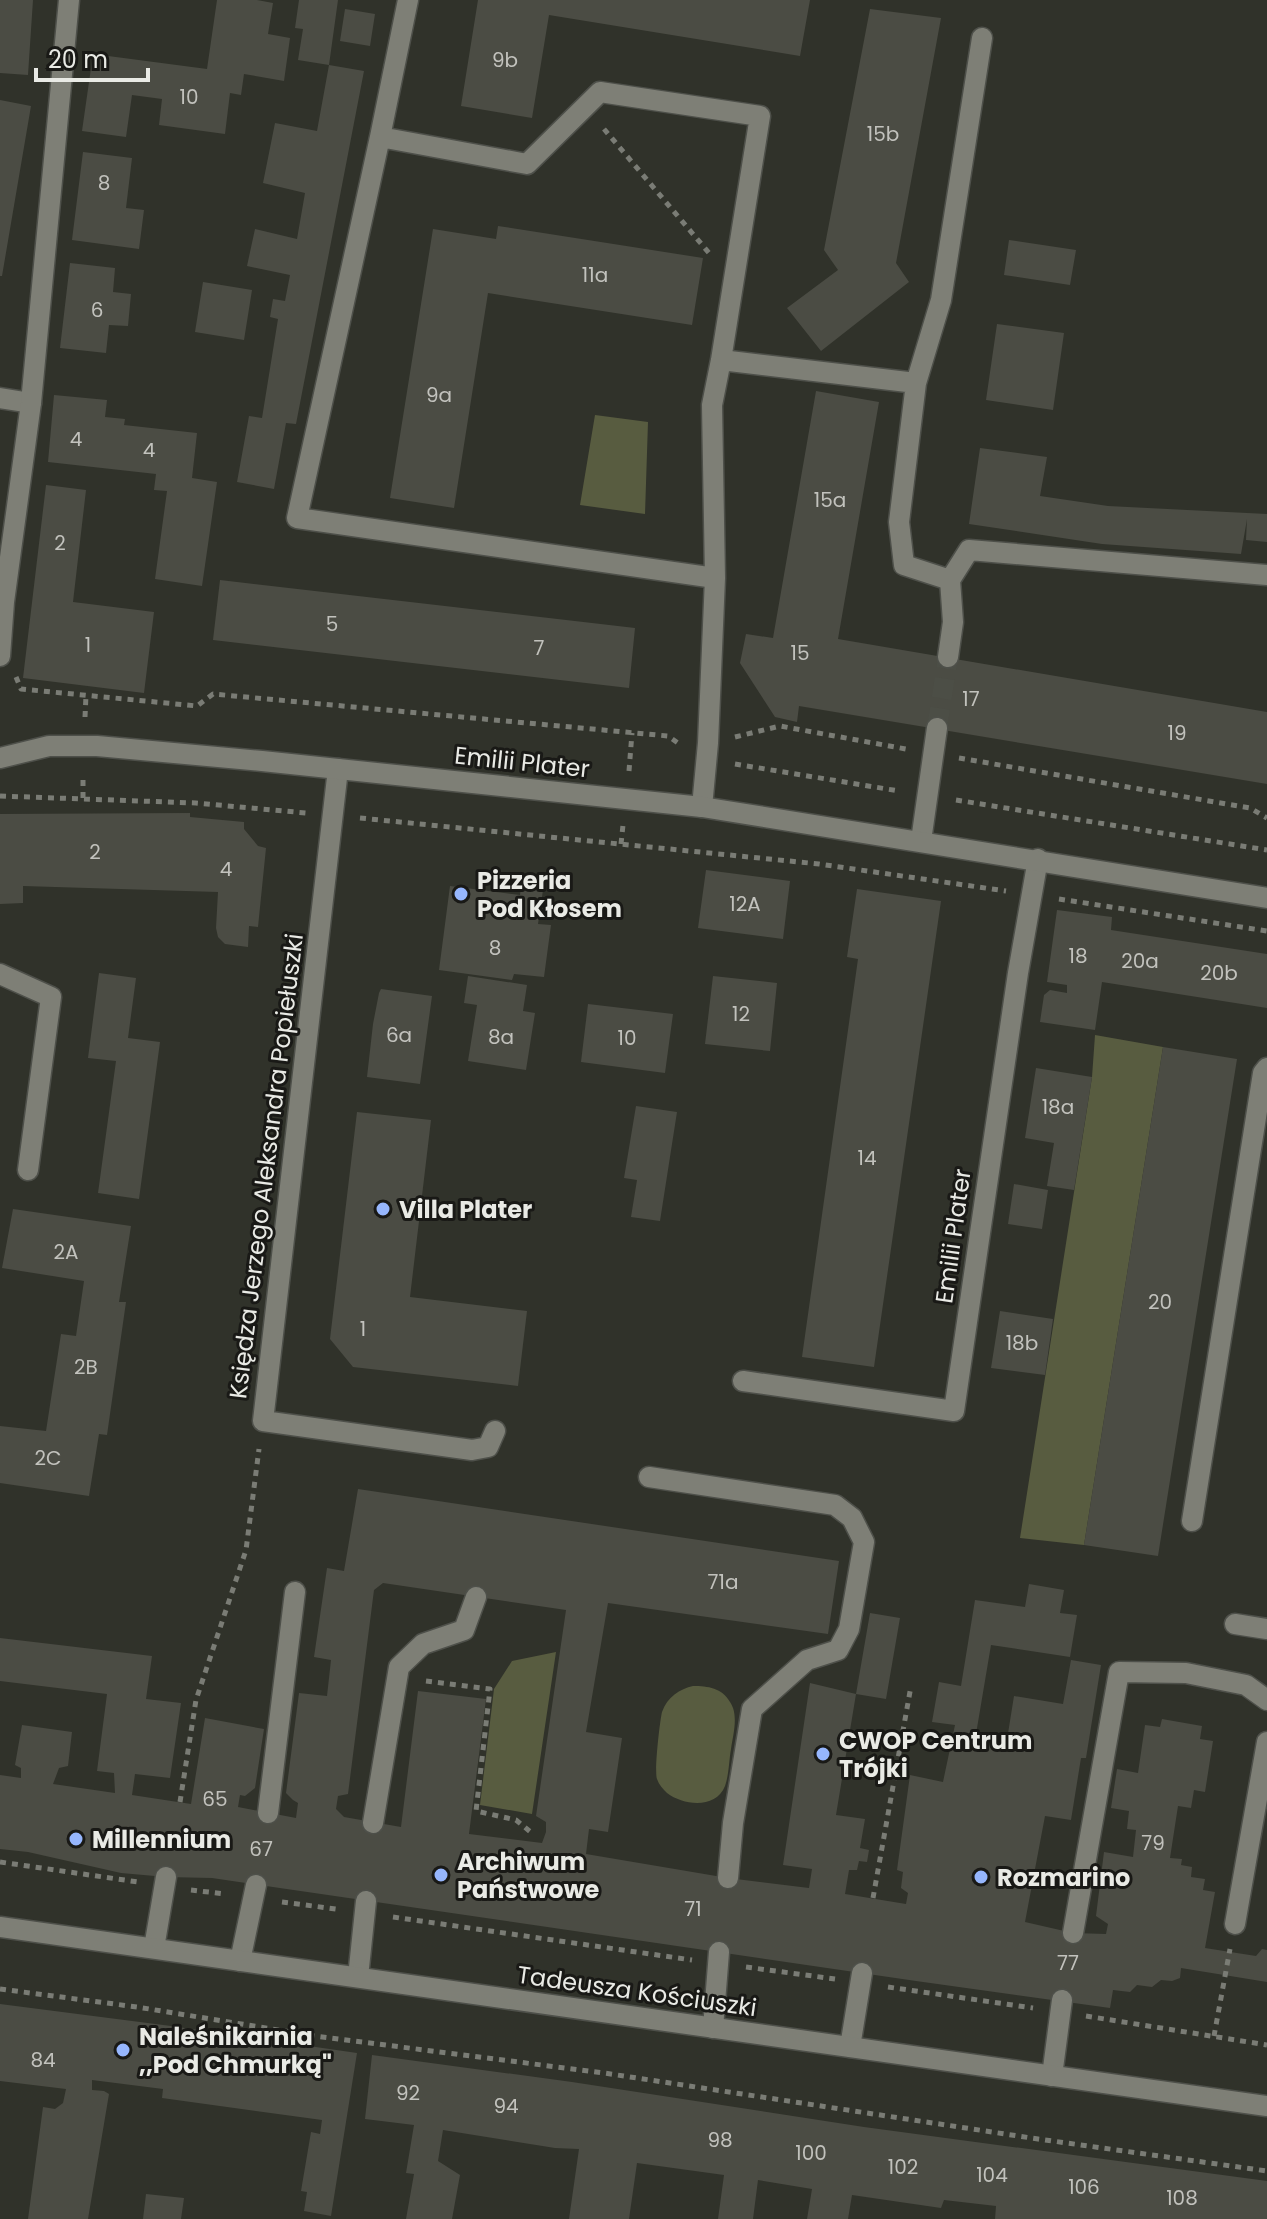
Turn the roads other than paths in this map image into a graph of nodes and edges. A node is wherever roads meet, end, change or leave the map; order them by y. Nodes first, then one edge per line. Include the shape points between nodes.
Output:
1 (69, 0) edge
2 (408, 0) edge
3 (982, 38) dead end
4 (380, 137) junction
5 (721, 360) junction
6 (916, 383) junction
7 (0, 398) edge
8 (31, 403) junction
9 (1267, 575) edge
10 (715, 578) junction
11 (950, 580) junction
12 (0, 655) edge
13 (948, 657) tunnel mouth
14 (937, 728) tunnel mouth
15 (0, 758) edge
16 (338, 769) junction
17 (702, 807) junction
18 (921, 841) junction
19 (1038, 859) junction
20 (1267, 898) edge
21 (0, 974) edge
22 (1267, 1068) edge
23 (28, 1170) dead end
24 (743, 1381) dead end
25 (495, 1431) dead end
26 (649, 1477) dead end
27 (1192, 1521) dead end
28 (295, 1592) dead end
29 (476, 1597) dead end
30 (1235, 1624) dead end
31 (1267, 1629) edge
32 (1267, 1700) edge
33 (1267, 1742) edge
34 (268, 1813) dead end
35 (373, 1823) dead end
36 (728, 1878) dead end
37 (166, 1881) road end
38 (255, 1892) road end
39 (365, 1907) road end
40 (1235, 1924) road end
41 (0, 1927) edge
42 (1073, 1933) dead end
43 (154, 1948) junction
44 (718, 1958) road end
45 (240, 1961) junction
46 (358, 1977) junction
47 (861, 1978) road end
48 (1061, 2006) road end
49 (713, 2028) junction
50 (850, 2047) junction
51 (1052, 2076) junction
52 (1267, 2106) edge

1 - 8 street
2 - 4 street
3 - 6 street via 941,300
4 - 5 street via 527,164 600,92 760,116
4 - 10 street via 297,518
5 - 6 street
5 - 10 street via 712,405
6 - 11 street via 899,522 904,565
7 - 8 street
8 - 12 street
9 - 11 street via 969,550
10 - 17 street
11 - 13 street via 953,622
14 - 18 street
15 - 16 street, Emilii Plater via 49,746 97,746
16 - 17 street, Emilii Plater
16 - 25 street, Księdza Jerzego Aleksandra Popiełuszki via 263,1421 472,1450 488,1447
17 - 18 street, Emilii Plater
18 - 19 street, Emilii Plater
19 - 20 street, Emilii Plater
19 - 24 street, Emilii Plater via 954,1411
21 - 23 street via 51,997
22 - 27 street
26 - 36 street via 835,1505 852,1518 864,1542 849,1629 838,1650 807,1660 752,1709
28 - 34 street
29 - 35 street via 464,1630 423,1644 399,1667
30 - 31 street
32 - 42 street via 1246,1685 1186,1673 1119,1672
33 - 40 street
37 - 43 street
38 - 45 street
39 - 46 street
41 - 43 street, Tadeusza Kościuszki
43 - 45 street, Tadeusza Kościuszki
44 - 49 street
45 - 46 street, Tadeusza Kościuszki
46 - 49 street, Tadeusza Kościuszki
47 - 50 street
48 - 51 street
49 - 50 street, Tadeusza Kościuszki
50 - 51 street, Tadeusza Kościuszki
51 - 52 street, Tadeusza Kościuszki

